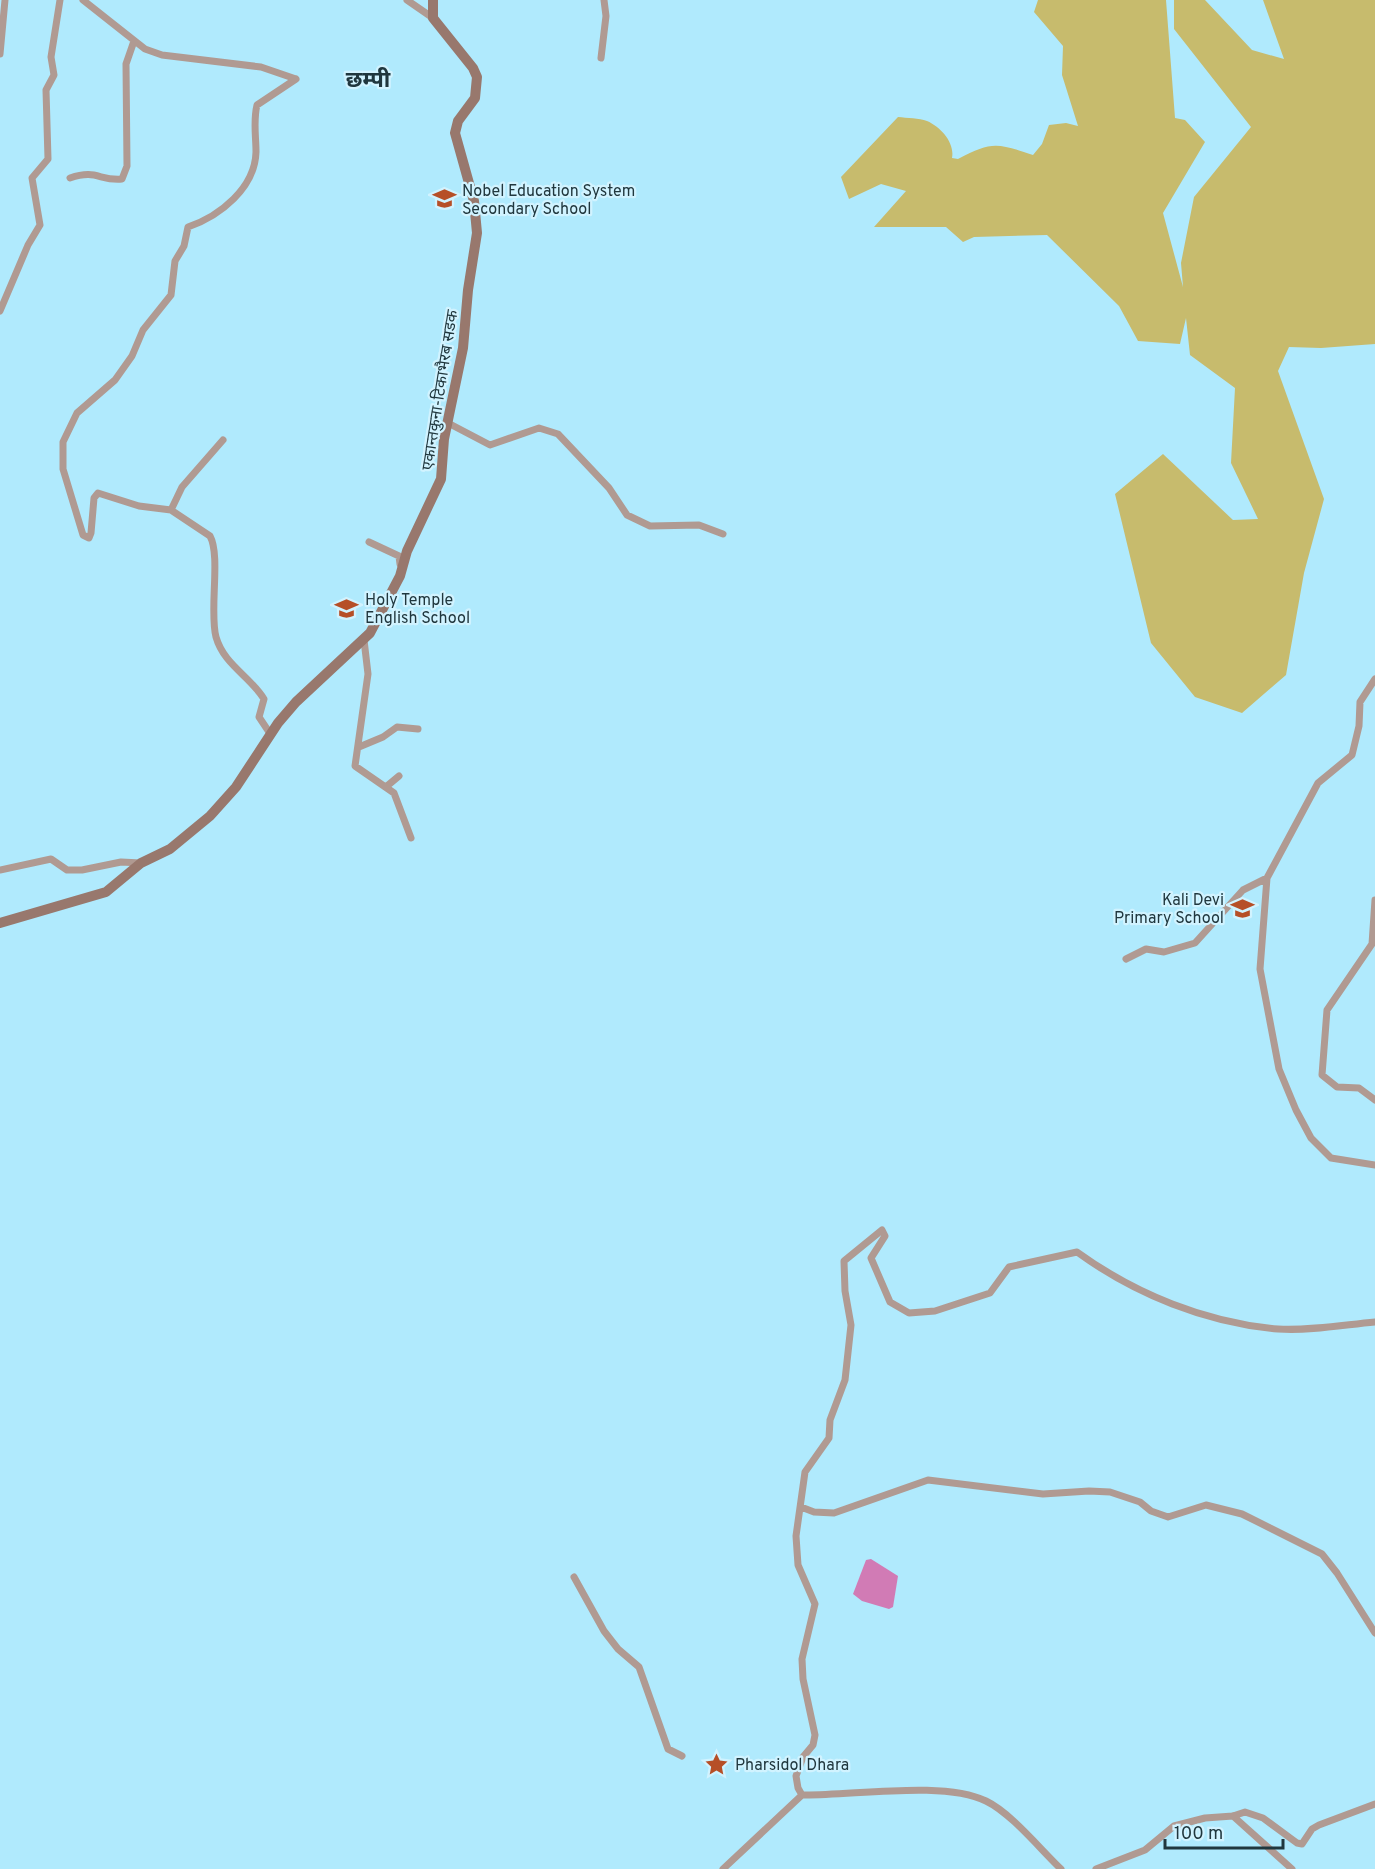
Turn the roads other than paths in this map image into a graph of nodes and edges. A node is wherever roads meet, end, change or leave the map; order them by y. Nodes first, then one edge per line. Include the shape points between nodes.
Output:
1 (5, 0) edge
2 (60, 0) edge
3 (83, 0) edge
4 (407, 0) edge
5 (433, 0) edge
6 (604, 0) edge
7 (433, 18) junction
8 (134, 41) junction
9 (0, 54) edge
10 (601, 58) dead end
11 (69, 178) dead end
12 (0, 311) edge
13 (448, 423) junction
14 (223, 440) dead end
15 (171, 510) junction
16 (723, 534) dead end
17 (369, 542) dead end
18 (400, 576) junction
19 (364, 640) junction
20 (1375, 679) edge
21 (418, 729) dead end
22 (271, 735) junction
23 (359, 747) junction
24 (399, 776) dead end
25 (387, 786) junction
26 (411, 838) dead end
27 (141, 863) junction
28 (0, 870) edge
29 (1267, 878) junction
30 (1375, 900) edge
31 (0, 923) edge
32 (1126, 959) dead end
33 (1375, 1100) edge
34 (1375, 1165) edge
35 (1375, 1322) edge
36 (801, 1507) junction
37 (574, 1577) dead end
38 (1375, 1633) edge
39 (682, 1756) dead end
40 (802, 1795) junction
41 (1375, 1804) edge
42 (1233, 1816) junction
43 (723, 1869) edge
44 (1061, 1869) edge
45 (1096, 1869) edge
46 (1292, 1869) edge

1 - 9 street
2 - 12 street via 51,57 54,75 46,90 48,159 32,178 40,225
3 - 8 street
4 - 7 street
5 - 7 main road
6 - 10 street
7 - 13 main road, एकान्तकुना-टिकाभैरब सडक via 473,68 478,84 475,98 456,127 455,139 474,201 477,233 464,348
8 - 11 street via 126,64 124,176 115,180 90,173
8 - 15 street via 162,55 261,67 296,79 257,105 256,154 248,185 219,210 188,227 184,246 175,261 171,295 143,330 132,356 115,380 77,413 63,442 63,469 86,537 91,533 94,498 98,493 139,506
13 - 16 street via 490,445 539,428 558,434 609,488 627,516 650,525 699,525
13 - 18 main road, एकान्तकुना-टिकाभैरब सडक via 441,479 407,550
14 - 15 street via 182,487
15 - 22 street via 207,532 213,540 216,638 225,657 258,688 264,699 259,717
17 - 18 street via 399,556
18 - 19 main road, एकान्तकुना-टिकाभैरब सडक
19 - 22 main road, एकान्तकुना-टिकाभैरब सडक via 296,702
19 - 23 street via 368,674
20 - 29 street via 1360,702 1352,755 1318,783
21 - 23 street via 397,727
22 - 27 main road, एकान्तकुना-टिकाभैरब सडक via 236,787 210,816 170,849
23 - 25 street via 355,766
24 - 25 street
25 - 26 street via 395,796
27 - 28 street via 67,870 51,859
27 - 31 main road, एकान्तकुना-टिकाभैरब सडक via 95,898
29 - 32 street via 1243,890 1195,943 1164,952 1146,949
29 - 34 street via 1260,969 1279,1069 1311,1138 1331,1158
30 - 33 street via 1372,944 1327,1010 1322,1075 1337,1087 1359,1088
35 - 36 street via 1280,1329 1235,1323 1176,1305 1111,1276 1077,1252 1009,1267 990,1293 935,1311 909,1313 890,1302 871,1258 885,1236 882,1230 844,1261 850,1325 845,1380 830,1420 830,1438 805,1472
36 - 38 street via 834,1513 928,1480 1043,1494 1110,1492 1168,1517 1206,1505 1242,1514 1322,1554
36 - 40 street via 796,1536 798,1565 815,1604 802,1659 802,1678 815,1736 796,1776
37 - 39 street via 604,1630 639,1667 668,1749
40 - 43 street
40 - 44 street via 955,1792 986,1801
41 - 42 street via 1319,1825 1302,1844 1263,1818 1245,1812
42 - 45 street via 1174,1826 1145,1850
42 - 46 street

